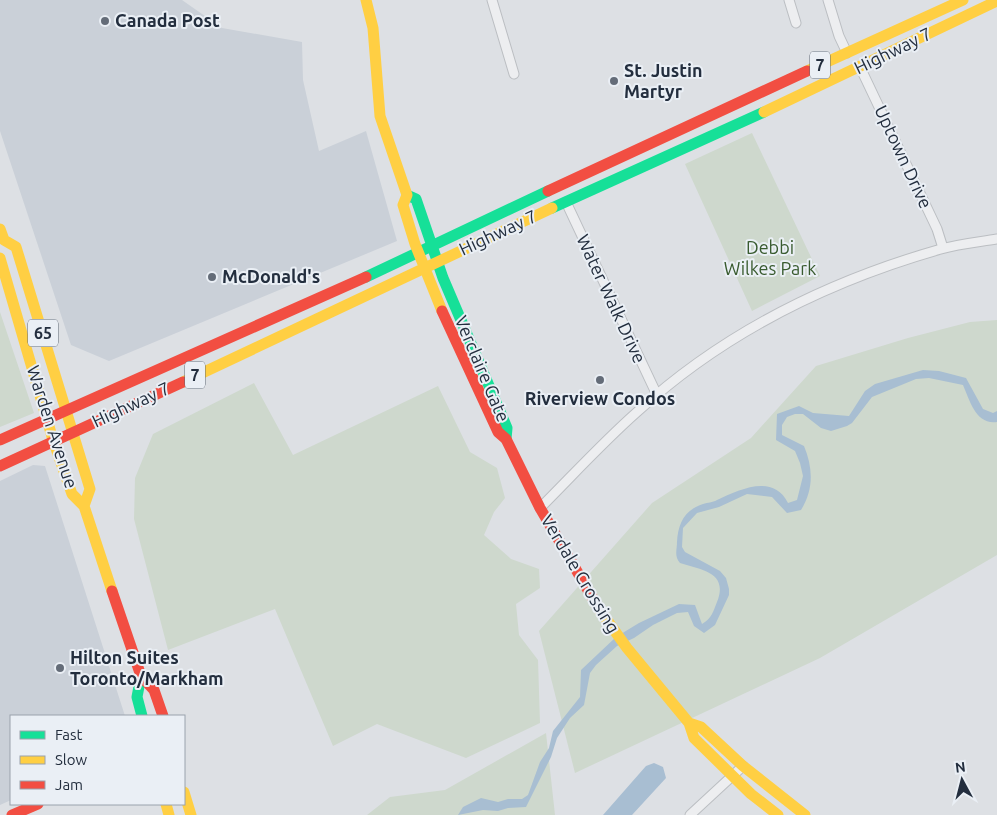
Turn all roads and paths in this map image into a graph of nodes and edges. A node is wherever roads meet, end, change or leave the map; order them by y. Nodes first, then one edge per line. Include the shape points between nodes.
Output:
1 (366, 0) edge
2 (492, 0) edge
3 (789, 0) edge
4 (828, 0) edge
5 (963, 0) edge
6 (996, 3) edge
7 (796, 23) dead end
8 (847, 53) junction
9 (860, 66) junction
10 (514, 74) dead end
11 (407, 195) junction
12 (566, 202) junction
13 (1, 239) edge
14 (997, 239) edge
15 (432, 246) junction
16 (943, 248) junction
17 (418, 253) junction
18 (0, 258) edge
19 (437, 261) junction
20 (424, 267) junction
21 (657, 395) junction
22 (67, 410) junction
23 (47, 418) junction
24 (74, 432) junction
25 (506, 439) junction
26 (0, 440) edge
27 (54, 440) junction
28 (0, 466) edge
29 (84, 506) junction
30 (540, 508) junction
31 (141, 676) junction
32 (142, 715) edge
33 (163, 715) edge
34 (689, 723) junction
35 (742, 766) junction
36 (732, 776) junction
37 (185, 795) edge
38 (36, 805) edge
39 (12, 815) edge
40 (191, 815) edge
41 (690, 815) edge
42 (778, 815) edge
43 (805, 815) edge

1 - 11 main road, Verclaire Gate via 374,35 380,116
2 - 10 street
3 - 7 street
4 - 8 street
5 - 8 main road, Highway 7 / 7
6 - 9 main road, Highway 7 / 7
8 - 15 main road, Highway 7 / 7
9 - 12 main road, Highway 7 / 7
9 - 16 street, Uptown Drive
11 - 15 main road, Verclaire Gate via 416,199
11 - 17 main road, Verclaire Gate via 403,205
12 - 19 main road, Highway 7 / 7
12 - 21 street, Water Walk Drive
13 - 22 main road, Warden Avenue / 65 via 16,247
14 - 16 street
15 - 17 main road, Highway 7 / 7
15 - 19 main road, Verclaire Gate
16 - 21 street via 854,278 771,316
17 - 20 main road, Verclaire Gate
17 - 22 main road, Highway 7 / 7
18 - 23 main road, Warden Avenue / 65
19 - 20 main road, Highway 7 / 7
19 - 25 main road, Verclaire Gate via 507,428
20 - 24 main road, Highway 7 / 7 via 317,321
20 - 25 main road, Verclaire Gate via 498,432
21 - 30 street
22 - 23 main road, Highway 7 / 7
22 - 24 main road, Warden Avenue / 65
23 - 26 main road, Highway 7 / 7
23 - 27 main road, Warden Avenue / 65
24 - 27 main road, Highway 7 / 7
24 - 29 main road, Warden Avenue / 65 via 90,489
25 - 30 main road, Verdale Crossing
27 - 28 main road, Highway 7 / 7
27 - 29 main road, Warden Avenue / 65 via 72,494
29 - 31 main road, Warden Avenue / 65
30 - 34 main road, Verdale Crossing via 590,596 614,631
31 - 32 main road, Warden Avenue / 65 via 137,696
31 - 33 main road, Warden Avenue / 65 via 154,690
34 - 35 main road, Verdale Crossing via 701,727
34 - 36 main road, Verdale Crossing via 694,738
35 - 36 street
35 - 43 main road, Verdale Crossing
36 - 41 street
36 - 42 main road, Verdale Crossing
37 - 40 main road
38 - 39 main road

